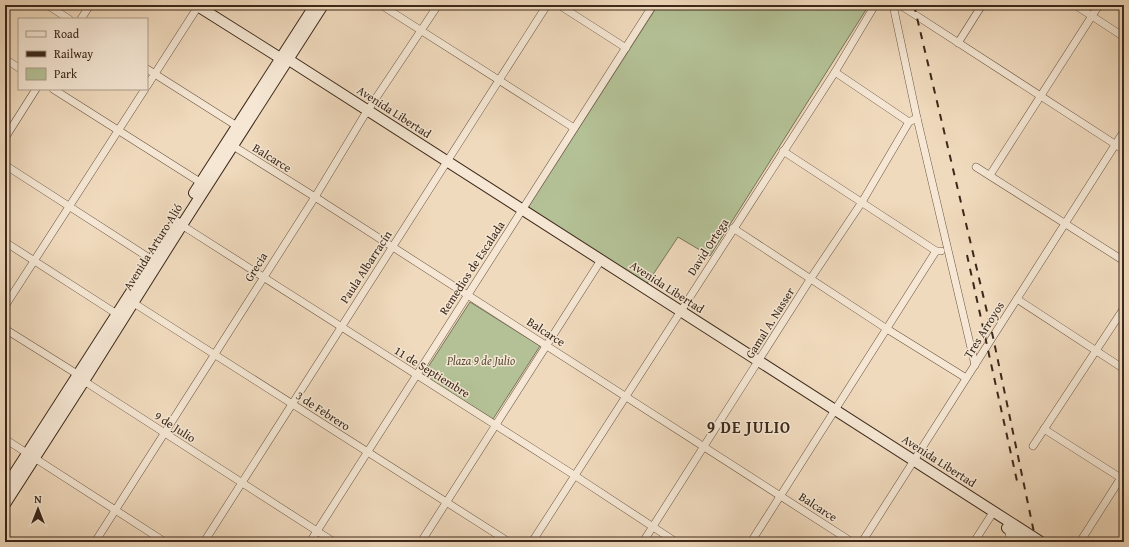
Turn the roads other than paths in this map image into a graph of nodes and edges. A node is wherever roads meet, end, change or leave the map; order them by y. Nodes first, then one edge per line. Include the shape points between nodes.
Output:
1 (47, 5) edge
2 (90, 5) edge
3 (198, 5) edge
4 (315, 5) edge
5 (324, 5) edge
6 (381, 5) edge
7 (438, 5) edge
8 (547, 5) edge
9 (559, 5) edge
10 (654, 5) edge
11 (875, 5) edge
12 (893, 5) edge
13 (900, 5) edge
14 (982, 5) edge
15 (1075, 5) edge
16 (1099, 5) edge
17 (1092, 16) junction
18 (67, 18) edge
19 (82, 18) edge
20 (422, 31) junction
21 (1124, 37) edge
22 (958, 43) junction
23 (626, 48) junction
24 (5, 59) edge
25 (282, 60) junction
26 (18, 67) edge
27 (148, 70) edge
28 (835, 72) junction
29 (155, 74) junction
30 (499, 80) junction
31 (148, 84) edge
32 (35, 90) edge
33 (55, 90) edge
34 (144, 90) edge
35 (1041, 96) junction
36 (366, 114) junction
37 (917, 118) junction
38 (910, 122) junction
39 (240, 128) junction
40 (574, 128) junction
41 (118, 130) junction
42 (1124, 131) edge
43 (5, 138) edge
44 (230, 144) junction
45 (1115, 144) junction
46 (1124, 150) edge
47 (783, 151) junction
48 (445, 164) junction
49 (5, 165) edge
50 (976, 166) dead end
51 (990, 175) junction
52 (204, 185) junction
53 (315, 197) junction
54 (862, 202) junction
55 (70, 206) junction
56 (521, 212) junction
57 (179, 223) junction
58 (1065, 223) junction
59 (733, 228) junction
60 (5, 242) edge
61 (392, 247) junction
62 (948, 250) junction
63 (936, 251) junction
64 (34, 261) junction
65 (155, 261) junction
66 (1124, 261) edge
67 (600, 263) junction
68 (263, 277) junction
69 (811, 278) junction
70 (468, 295) junction
71 (1017, 299) junction
72 (130, 300) junction
73 (5, 306) edge
74 (1124, 308) edge
75 (678, 313) junction
76 (119, 316) junction
77 (341, 327) junction
78 (5, 329) edge
79 (887, 329) junction
80 (547, 346) junction
81 (1096, 351) junction
82 (215, 354) junction
83 (757, 364) junction
84 (975, 365) junction
85 (1124, 369) edge
86 (416, 376) junction
87 (81, 378) junction
88 (966, 378) junction
89 (625, 396) junction
90 (292, 404) junction
91 (833, 412) junction
92 (496, 425) junction
93 (1044, 429) junction
94 (164, 434) junction
95 (5, 439) edge
96 (1034, 446) dead end
97 (704, 447) junction
98 (367, 452) junction
99 (31, 456) junction
100 (912, 463) junction
101 (574, 475) junction
102 (1123, 477) edge
103 (242, 483) junction
104 (5, 488) edge
105 (780, 496) junction
106 (447, 502) junction
107 (5, 504) edge
108 (116, 510) junction
109 (992, 514) junction
110 (652, 527) junction
111 (1008, 528) junction
112 (317, 531) junction
113 (95, 542) edge
114 (165, 542) edge
115 (204, 542) edge
116 (310, 542) edge
117 (334, 542) edge
118 (421, 542) edge
119 (508, 542) edge
120 (532, 542) edge
121 (643, 542) edge
122 (676, 542) edge
123 (751, 542) edge
124 (852, 542) edge
125 (862, 542) edge
126 (974, 542) edge
127 (1011, 542) edge
128 (1028, 542) edge
129 (1041, 542) edge
130 (1080, 542) edge

1 - 18 street
2 - 19 street
3 - 25 main road, Avenida Libertad
3 - 29 street
4 - 25 main road, Avenida Arturo Alió
5 - 25 main road, Avenida Arturo Alió
6 - 20 street
7 - 20 street, Grecia
8 - 30 street, Paula Albarracín
9 - 23 street
10 - 23 street, Remedios de Escalada
11 - 28 street, David Ortega
12 - 37 street
13 - 22 street
14 - 22 street
15 - 17 street
16 - 17 street
17 - 21 street
17 - 35 street
20 - 30 street
20 - 36 street, Grecia
22 - 35 street
23 - 40 street, Remedios de Escalada
24 - 26 street
25 - 36 main road, Avenida Libertad
25 - 39 main road, Avenida Arturo Alió
27 - 29 street
28 - 38 street
28 - 47 street, David Ortega
29 - 31 street
29 - 39 street
30 - 40 street
30 - 48 street, Paula Albarracín
32 - 43 street
33 - 41 street
34 - 41 street
35 - 45 street
35 - 51 street
36 - 48 main road, Avenida Libertad
36 - 53 street, Grecia
37 - 38 street, Gamal A. Nasser
37 - 62 street
38 - 54 street, Gamal A. Nasser
39 - 44 main road, Avenida Arturo Alió
40 - 56 street, Remedios de Escalada
41 - 52 street
41 - 55 street
42 - 45 street, Tres Arroyos
44 - 52 main road, Avenida Arturo Alió
44 - 53 street, Balcarce
45 - 46 street
45 - 58 street, Tres Arroyos
47 - 54 street
47 - 59 street, David Ortega
48 - 56 main road, Avenida Libertad
48 - 61 street, Paula Albarracín
49 - 55 street
50 - 51 street
51 - 58 street
52 - 57 main road, Avenida Arturo Alió
53 - 61 street, Balcarce
53 - 68 street, Grecia
54 - 63 street
54 - 69 street, Gamal A. Nasser
55 - 64 street
55 - 65 street
56 - 67 main road, Avenida Libertad
56 - 70 street, Remedios de Escalada
57 - 65 main road, Avenida Arturo Alió
57 - 68 street, 11 de Septiembre
58 - 66 street
58 - 71 street, Tres Arroyos
59 - 69 street
59 - 75 street, David Ortega
60 - 64 street
61 - 70 street, Balcarce
61 - 77 street, Paula Albarracín
62 - 63 street
62 - 84 street
63 - 79 street
64 - 73 street
64 - 76 street
65 - 72 main road, Avenida Arturo Alió
67 - 75 main road, Avenida Libertad
67 - 80 street
68 - 77 street, 11 de Septiembre
68 - 82 street, Grecia
69 - 79 street
69 - 83 street, Gamal A. Nasser
70 - 80 street, Balcarce
70 - 86 street, Remedios de Escalada
71 - 81 street
71 - 84 street, Tres Arroyos
72 - 76 main road, Avenida Arturo Alió
72 - 82 street, 3 de Febrero
74 - 81 street
75 - 83 main road, Avenida Libertad
75 - 89 street, David Ortega
76 - 87 main road, Avenida Arturo Alió
77 - 86 street, 11 de Septiembre
77 - 90 street, Paula Albarracín
78 - 87 street, 9 de Julio
79 - 88 street
79 - 91 street
80 - 89 street, Balcarce
80 - 92 street
81 - 85 street
81 - 93 street
82 - 90 street, 3 de Febrero
82 - 94 street, Grecia
83 - 91 main road, Avenida Libertad
83 - 97 street, Gamal A. Nasser
84 - 88 street, Tres Arroyos
86 - 92 street, 11 de Septiembre
86 - 98 street, Remedios de Escalada
87 - 94 street, 9 de Julio
87 - 99 main road, Avenida Arturo Alió
88 - 100 street, Tres Arroyos
89 - 97 street, Balcarce
89 - 101 street, David Ortega
90 - 98 street, 3 de Febrero
90 - 103 street, Paula Albarracín
91 - 100 main road, Avenida Libertad
91 - 105 street
92 - 101 street, 11 de Septiembre
92 - 106 street
93 - 96 street
93 - 102 street
94 - 103 street, 9 de Julio
94 - 108 street, Grecia
95 - 99 street
97 - 105 street, Balcarce
97 - 110 street, Gamal A. Nasser
98 - 106 street, 3 de Febrero
98 - 112 street, Remedios de Escalada
99 - 104 main road, Avenida Arturo Alió
99 - 107 main road, Avenida Arturo Alió
99 - 108 street
100 - 109 main road, Avenida Libertad
100 - 125 street, Tres Arroyos
101 - 110 street, 11 de Septiembre
101 - 120 street, David Ortega
102 - 130 street
103 - 112 street, 9 de Julio
103 - 115 street, Paula Albarracín
105 - 123 street
105 - 124 street, Balcarce
106 - 118 street
106 - 119 street, 3 de Febrero
108 - 113 street, Grecia
108 - 114 street
109 - 111 main road, Avenida Libertad
109 - 126 street
109 - 129 main road, Avenida Libertad
110 - 121 street, Gamal A. Nasser
110 - 122 street, 11 de Septiembre
111 - 127 street
111 - 128 main road, Avenida Libertad
112 - 116 street, Remedios de Escalada
112 - 117 street, 9 de Julio

